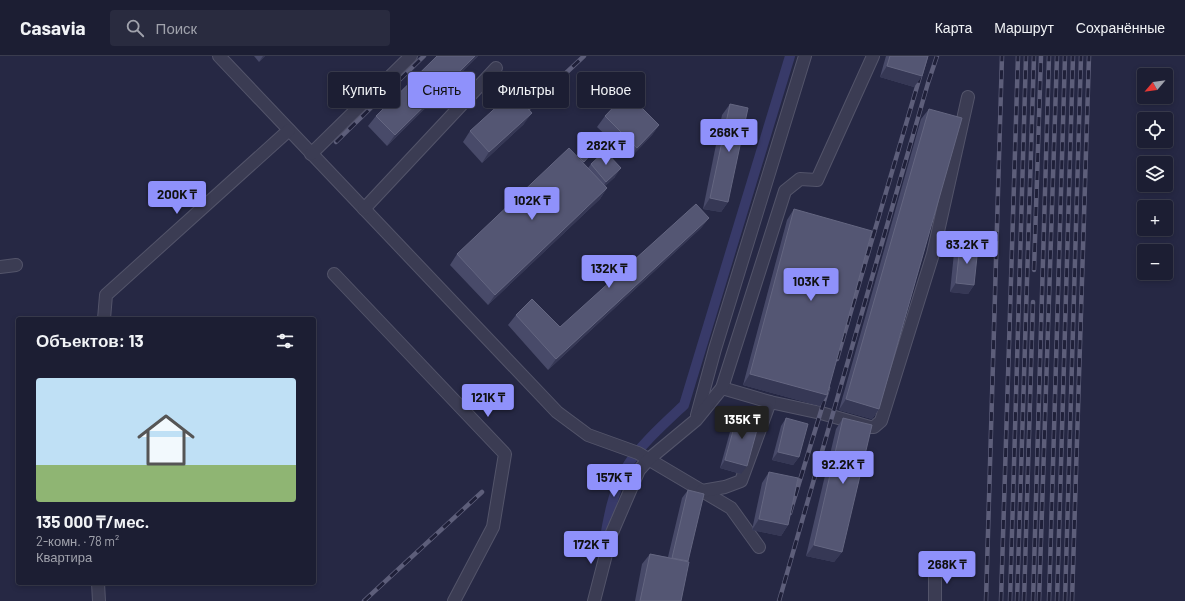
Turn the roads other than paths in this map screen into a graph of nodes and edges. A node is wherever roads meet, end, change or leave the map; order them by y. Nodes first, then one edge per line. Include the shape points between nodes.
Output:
1 (219, 56) edge
2 (411, 56) edge
3 (805, 56) edge
4 (873, 56) edge
5 (496, 68) dead end
6 (968, 97) dead end
7 (289, 130) junction
8 (311, 154) junction
9 (364, 209) junction
10 (16, 265) dead end
11 (0, 267) edge
12 (334, 274) dead end
13 (104, 317) edge
14 (722, 388) junction
15 (770, 402) junction
16 (696, 420) junction
17 (649, 459) junction
18 (702, 490) junction
19 (759, 547) dead end
20 (935, 569) dead end
21 (98, 585) edge
22 (99, 601) edge
23 (454, 601) edge
24 (594, 601) edge
25 (935, 601) edge

1 - 7 street
2 - 8 street
3 - 16 street via 715,349
4 - 14 street via 817,180 800,179 785,191
5 - 9 street
6 - 15 street via 933,254 881,421 870,427
7 - 8 street
7 - 13 street via 106,295
8 - 9 street
9 - 17 street via 556,412 588,435
10 - 11 street
12 - 23 street via 505,454 493,527
14 - 15 street
14 - 16 street
15 - 18 street via 741,481 725,487
16 - 17 street
17 - 18 street
17 - 24 street via 639,470 611,535
18 - 19 street via 731,508
20 - 25 street
21 - 22 street

